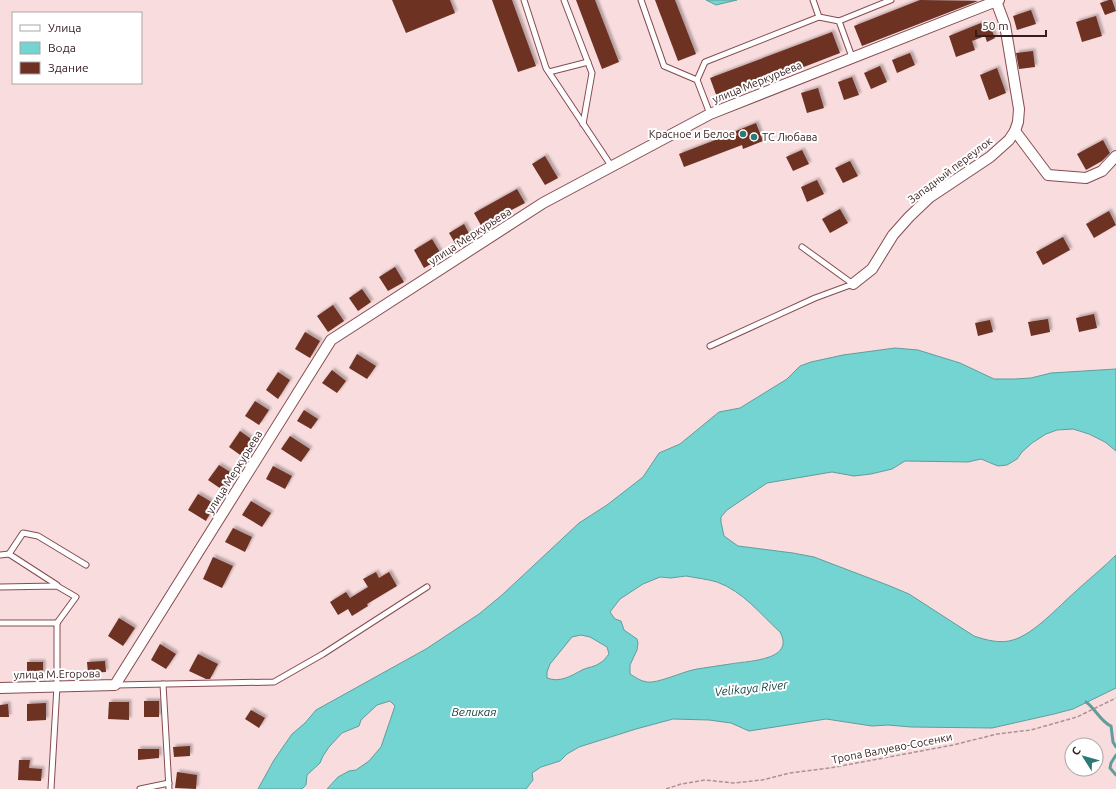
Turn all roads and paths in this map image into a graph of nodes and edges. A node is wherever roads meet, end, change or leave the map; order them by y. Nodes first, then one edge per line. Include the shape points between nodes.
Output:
1 (524, 0) edge
2 (564, 0) edge
3 (641, 0) edge
4 (813, 0) edge
5 (891, 0) edge
6 (997, 0) edge
7 (819, 17) junction
8 (838, 21) junction
9 (852, 58) junction
10 (588, 62) junction
11 (549, 72) junction
12 (697, 80) junction
13 (710, 114) junction
14 (583, 124) junction
15 (1015, 131) junction
16 (1116, 156) edge
17 (612, 166) junction
18 (802, 247) dead end
19 (853, 284) junction
20 (710, 346) dead end
21 (0, 554) edge
22 (9, 554) junction
23 (86, 565) dead end
24 (57, 586) junction
25 (427, 586) dead end
26 (0, 587) edge
27 (0, 623) edge
28 (56, 623) junction
29 (163, 684) junction
30 (115, 685) junction
31 (57, 686) junction
32 (0, 688) edge
33 (1116, 697) edge
34 (169, 786) edge
35 (51, 789) edge
36 (140, 789) edge
37 (666, 789) edge

1 - 11 lane
2 - 10 lane
3 - 12 lane via 664,66
4 - 7 lane
5 - 8 lane
6 - 9 street, улица Меркурьева
6 - 15 street, Западный переулок via 1019,109
7 - 8 lane
7 - 12 lane via 705,62
8 - 9 lane
9 - 13 street, улица Меркурьева
10 - 11 lane
10 - 14 lane via 592,73
11 - 14 lane
12 - 13 lane
13 - 17 street, улица Меркурьева
14 - 17 lane
15 - 16 street via 1048,175 1086,178 1102,171
15 - 19 street, Западный переулок via 990,157 930,197 894,235 872,269
17 - 30 street, улица Меркурьева via 543,203 331,340
18 - 19 lane
19 - 20 lane, Западный переулок via 815,298
21 - 22 lane
22 - 23 lane via 23,533 38,536
22 - 24 lane
24 - 26 lane
24 - 28 lane via 76,597
25 - 29 lane via 324,654 274,682
27 - 28 lane
28 - 31 lane
29 - 30 lane
29 - 34 lane
30 - 31 street, улица М.Егорова
31 - 32 street, улица М.Егорова
31 - 35 lane
33 - 37 path, Тропа Валуево-Сосенки via 1077,717 1031,730 997,734 953,745 762,780 734,783 705,780
34 - 36 lane

